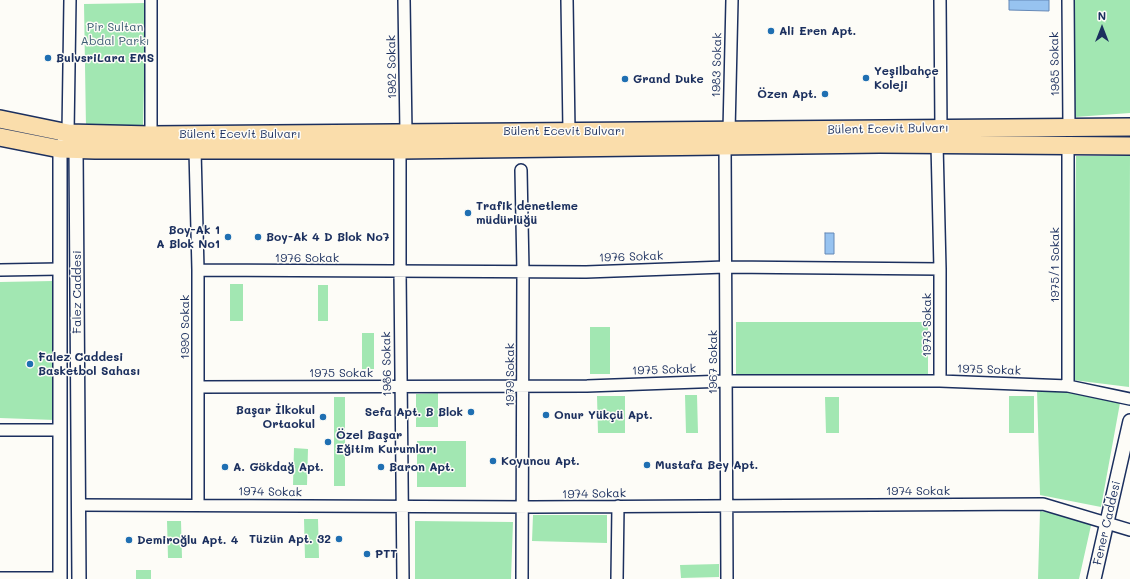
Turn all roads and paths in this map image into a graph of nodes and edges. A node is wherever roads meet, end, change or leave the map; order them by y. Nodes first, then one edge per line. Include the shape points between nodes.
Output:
1 (70, 0) edge
2 (151, 0) edge
3 (404, 0) edge
4 (567, 0) edge
5 (732, 0) edge
6 (940, 0) edge
7 (1068, 0) edge
8 (0, 119) edge
9 (1069, 127) junction
10 (1130, 127) edge
11 (569, 131) junction
12 (68, 133) junction
13 (406, 133) junction
14 (151, 135) junction
15 (939, 136) junction
16 (0, 137) edge
17 (727, 138) junction
18 (1068, 145) junction
19 (1130, 146) edge
20 (68, 149) junction
21 (195, 150) junction
22 (400, 150) junction
23 (521, 170) dead end
24 (725, 267) junction
25 (60, 269) junction
26 (940, 269) junction
27 (0, 270) edge
28 (198, 270) junction
29 (400, 271) junction
30 (523, 271) junction
31 (726, 381) junction
32 (940, 381) junction
33 (400, 386) junction
34 (523, 386) junction
35 (1068, 386) junction
36 (198, 387) junction
37 (1130, 399) edge
38 (1130, 421) edge
39 (0, 430) edge
40 (60, 430) junction
41 (198, 504) junction
42 (60, 505) junction
43 (79, 505) junction
44 (726, 505) junction
45 (618, 506) junction
46 (402, 507) junction
47 (523, 507) junction
48 (1107, 524) junction
49 (1130, 530) edge
50 (0, 578) edge
51 (60, 578) edge
52 (79, 579) edge
53 (403, 579) edge
54 (522, 579) edge
55 (617, 579) edge
56 (727, 579) edge
57 (1094, 579) edge

1 - 12 street
2 - 14 street
3 - 13 street, 1982 Sokak
4 - 11 street
5 - 17 street, 1983 Sokak
6 - 15 street
7 - 9 street, 1985 Sokak
8 - 12 main road, Bülent Ecevit Bulvarı
9 - 10 main road, Bülent Ecevit Bulvarı
9 - 15 main road, Bülent Ecevit Bulvarı
11 - 13 main road, Bülent Ecevit Bulvarı
11 - 17 main road, Bülent Ecevit Bulvarı
12 - 14 main road, Bülent Ecevit Bulvarı
12 - 20 street
13 - 14 main road, Bülent Ecevit Bulvarı
15 - 17 main road, Bülent Ecevit Bulvarı
15 - 18 main road, Bülent Ecevit Bulvarı
15 - 26 street
16 - 20 main road, Bülent Ecevit Bulvarı
17 - 22 main road, Bülent Ecevit Bulvarı
17 - 24 street, 1967 Sokak
18 - 19 main road, Bülent Ecevit Bulvarı
18 - 35 street, 1975/1 Sokak
20 - 21 main road, Bülent Ecevit Bulvarı
20 - 25 street, Falez Caddesi
20 - 43 street, Falez Caddesi
21 - 22 main road, Bülent Ecevit Bulvarı
21 - 28 street, 1990 Sokak
22 - 29 street, 1986 Sokak
23 - 30 street, 1979 Sokak
24 - 26 street, 1976 Sokak
24 - 30 street, 1976 Sokak via 586,272
24 - 31 street, 1967 Sokak
25 - 27 street
25 - 40 street, Falez Caddesi
26 - 32 street, 1973 Sokak
28 - 29 street, 1976 Sokak
28 - 36 street, 1990 Sokak
29 - 30 street, 1976 Sokak
29 - 33 street, 1986 Sokak
30 - 34 street, 1979 Sokak
31 - 32 street, 1975 Sokak
31 - 34 street, 1975 Sokak
31 - 44 street, 1967 Sokak
32 - 35 street, 1975 Sokak
33 - 34 street, 1975 Sokak
33 - 36 street, 1975 Sokak
33 - 46 street, 1986 Sokak
34 - 47 street, 1979 Sokak
35 - 37 street, 1975 Sokak
36 - 41 street, 1990 Sokak
38 - 48 street, Fener Caddesi
39 - 40 street
40 - 42 street, Falez Caddesi
41 - 43 street, 1974 Sokak
41 - 46 street, 1974 Sokak
42 - 43 street
42 - 51 street, Falez Caddesi
43 - 52 street, Falez Caddesi
44 - 45 street, 1974 Sokak
44 - 48 street, 1974 Sokak via 1043,504
44 - 56 street, 1967 Sokak
45 - 47 street, 1974 Sokak
45 - 55 street
46 - 47 street, 1974 Sokak
46 - 53 street, 1986 Sokak
47 - 54 street, 1979 Sokak
48 - 49 street, 1974 Sokak
48 - 57 street, Fener Caddesi
50 - 51 street

